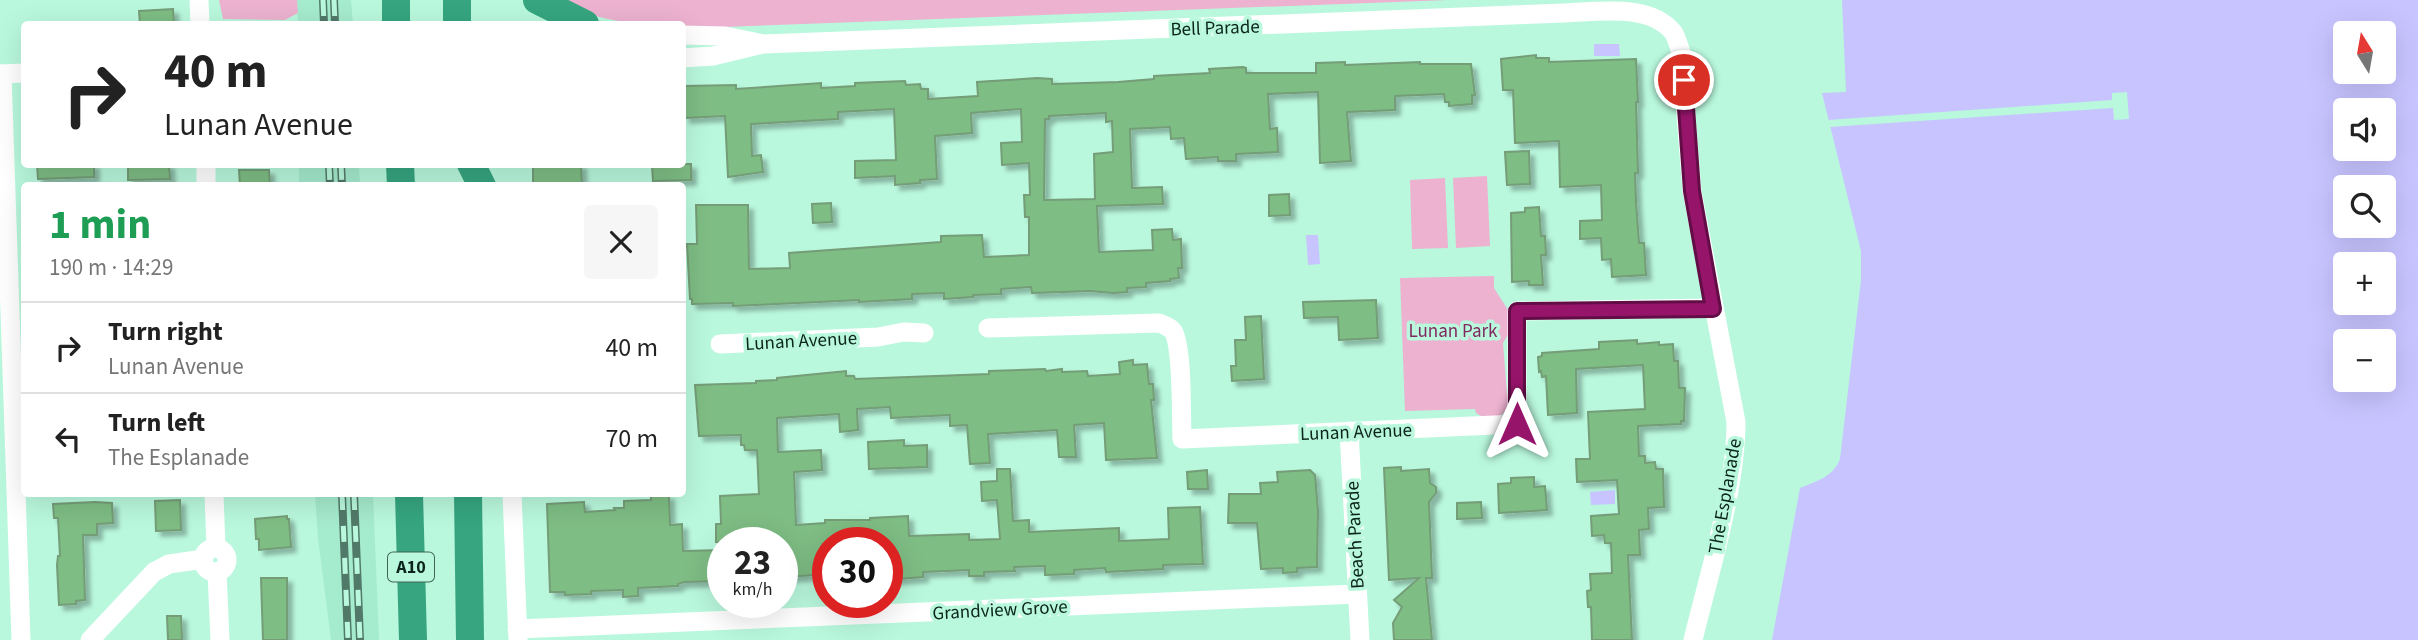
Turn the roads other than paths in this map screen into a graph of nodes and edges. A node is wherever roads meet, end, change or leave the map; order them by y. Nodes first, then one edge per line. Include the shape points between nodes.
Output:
1 (199, 0) edge
2 (396, 0) edge
3 (457, 0) edge
4 (537, 0) edge
5 (200, 21) edge
6 (397, 21) edge
7 (457, 21) edge
8 (579, 21) edge
9 (1664, 24) joint
10 (686, 35) edge
11 (763, 44) junction
12 (686, 58) edge
13 (21, 73) edge
14 (1, 74) edge
15 (1713, 309) junction
16 (988, 328) dead end
17 (924, 333) dead end
18 (720, 344) dead end
19 (1349, 431) junction
20 (214, 497) edge
21 (409, 497) edge
22 (468, 497) edge
23 (512, 497) edge
24 (212, 560) junction
25 (1357, 594) junction
26 (517, 635) edge
27 (22, 640) edge
28 (90, 640) edge
29 (220, 640) edge
30 (413, 640) edge
31 (470, 640) edge
32 (1360, 640) edge
33 (1693, 640) edge

1 - 5 street
2 - 6 highway
3 - 7 highway
4 - 8 highway
9 - 11 street, Bell Parade via 1645,15 1620,12 1566,13
9 - 15 street, The Esplanade via 1674,34 1681,53 1692,191
10 - 11 street, Bell Parade
11 - 12 street, Bell Parade
13 - 14 street
14 - 27 street
15 - 19 street, Lunan Avenue via 1517,311 1517,424
15 - 33 street, The Esplanade via 1736,440
16 - 19 street, Lunan Avenue via 1167,326 1178,345 1182,439
17 - 18 street, Lunan Avenue
19 - 25 street, Beach Parade
20 - 24 street
21 - 30 highway, A10
22 - 31 highway
23 - 26 street
24 - 28 street via 169,564 154,572
24 - 29 street
25 - 26 street, Grandview Grove
25 - 32 street, Beach Parade

